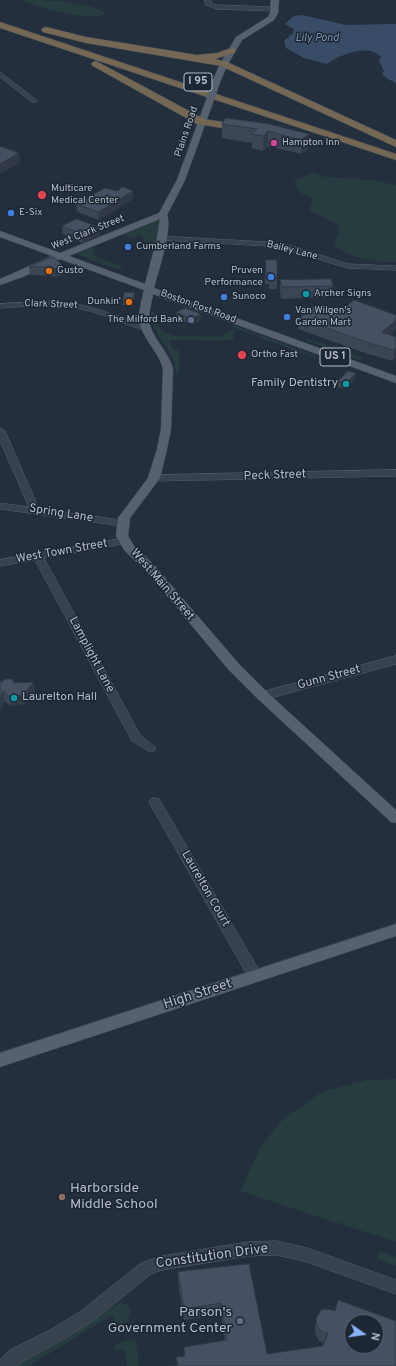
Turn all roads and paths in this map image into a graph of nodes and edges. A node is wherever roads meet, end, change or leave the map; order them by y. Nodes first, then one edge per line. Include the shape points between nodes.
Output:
1 (208, 0) edge
2 (275, 0) edge
3 (274, 9) junction
4 (0, 17) edge
5 (0, 25) edge
6 (26, 30) junction
7 (231, 51) junction
8 (197, 58) junction
9 (224, 64) junction
10 (0, 74) edge
11 (11, 82) junction
12 (0, 85) edge
13 (34, 101) dead end
14 (201, 122) junction
15 (249, 129) edge
16 (310, 139) edge
17 (396, 144) edge
18 (396, 148) edge
19 (396, 158) edge
20 (163, 215) junction
21 (0, 234) edge
22 (162, 238) junction
23 (61, 257) junction
24 (396, 268) edge
25 (0, 282) edge
26 (149, 289) junction
27 (0, 306) edge
28 (146, 328) junction
29 (396, 380) edge
30 (0, 431) edge
31 (396, 473) edge
32 (154, 478) junction
33 (0, 506) edge
34 (35, 510) junction
35 (122, 523) junction
36 (124, 541) junction
37 (38, 556) junction
38 (0, 563) edge
39 (396, 660) edge
40 (263, 696) junction
41 (150, 748) dead end
42 (155, 802) dead end
43 (396, 818) edge
44 (396, 930) edge
45 (255, 976) junction
46 (0, 1060) edge
47 (396, 1287) edge
48 (5, 1366) edge

1 - 3 street via 208,4 216,7
2 - 3 main road
3 - 7 main road, Plains Road via 270,19 243,36
4 - 6 highway, I 95
5 - 6 highway, I 95
6 - 8 highway
6 - 14 highway via 82,57
6 - 18 highway, I 95
6 - 19 highway, I 95
7 - 8 highway via 219,56
7 - 9 main road, Plains Road
8 - 9 highway
9 - 14 main road, Plains Road, bridge
9 - 17 highway
10 - 11 street
11 - 12 street
11 - 13 street
14 - 15 highway
14 - 20 main road, Plains Road via 181,180
16 - 19 highway
20 - 22 main road, Plains Road via 165,220
20 - 23 main road, West Clark Street
21 - 23 main road, Boston Post Road / US 1
22 - 24 street, Bailey Lane via 267,244 347,266
22 - 26 main road, Plains Road
23 - 25 main road, West Clark Street
23 - 26 main road, Boston Post Road / US 1
26 - 28 main road via 144,313
26 - 29 main road, Boston Post Road / US 1
27 - 28 street, Clark Street via 33,303 77,305
28 - 32 main road via 166,361 168,369 166,429
30 - 34 street
31 - 32 street, Peck Street
32 - 35 main road
33 - 34 street, Spring Lane
34 - 35 street, Spring Lane
35 - 36 main road, West Main Street
36 - 37 street, West Town Street
36 - 40 main road, West Main Street via 226,658
37 - 38 street, West Town Street
37 - 41 street, Lamplight Lane via 136,738
39 - 40 street, Gunn Street
40 - 43 main road, West Main Street
42 - 45 street, Laurelton Court
44 - 45 main road, High Street
45 - 46 main road, High Street
47 - 48 street, Constitution Drive via 307,1255 277,1248 248,1249 162,1263 146,1268 87,1316 56,1336 16,1356

